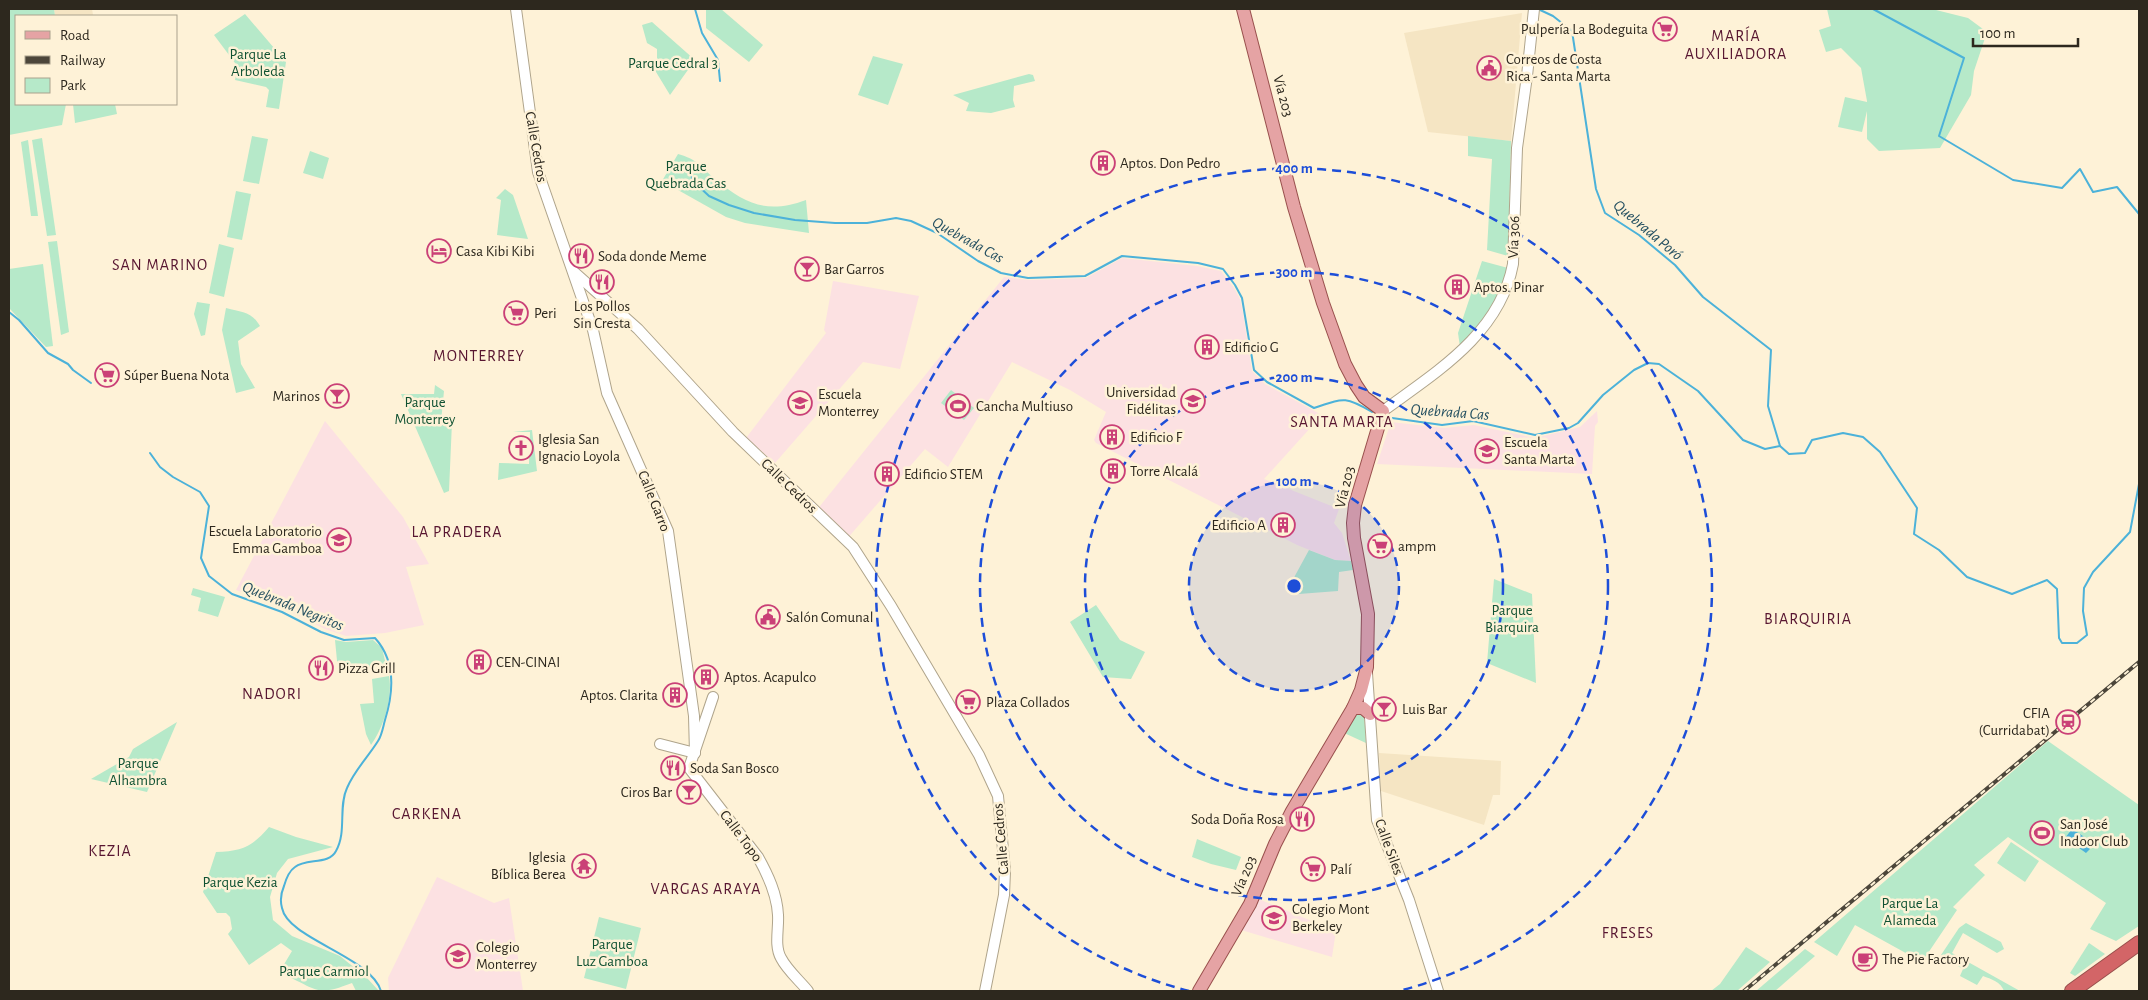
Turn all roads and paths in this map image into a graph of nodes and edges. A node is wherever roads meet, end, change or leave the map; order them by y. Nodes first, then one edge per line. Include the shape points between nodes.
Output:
1 (516, 9) edge
2 (1243, 9) edge
3 (1534, 10) edge
4 (574, 272) junction
5 (1383, 411) junction
6 (1367, 667) junction
7 (714, 697) dead end
8 (1353, 708) junction
9 (1370, 714) junction
10 (660, 744) dead end
11 (695, 753) junction
12 (690, 768) joint
13 (2139, 943) edge
14 (808, 991) edge
15 (985, 991) edge
16 (1199, 991) edge
17 (1438, 991) edge
18 (2072, 991) edge

1 - 4 street, Calle Cedros via 538,172
2 - 5 main road, Vía 203 via 1320,294 1345,364 1356,385 1364,397
3 - 5 street, Vía 306 via 1517,148 1510,281 1498,309 1461,353
4 - 11 street, Calle Garro via 593,330 607,393 668,531 692,700
4 - 15 street, Calle Cedros via 638,329 733,432 853,547 974,746 998,796 1005,871 1004,895
5 - 6 main road, Vía 203 via 1355,505 1353,523 1367,605
6 - 8 main road, Vía 203
6 - 9 street, Calle Siles
7 - 11 street
8 - 9 main road via 1363,708
8 - 16 main road, Vía 203 via 1292,810 1250,904
9 - 17 street, Calle Siles via 1378,820 1410,900
10 - 11 street
11 - 12 street, Calle Garro
12 - 14 street, Calle Topo via 758,857 774,890 778,950
13 - 18 highway

